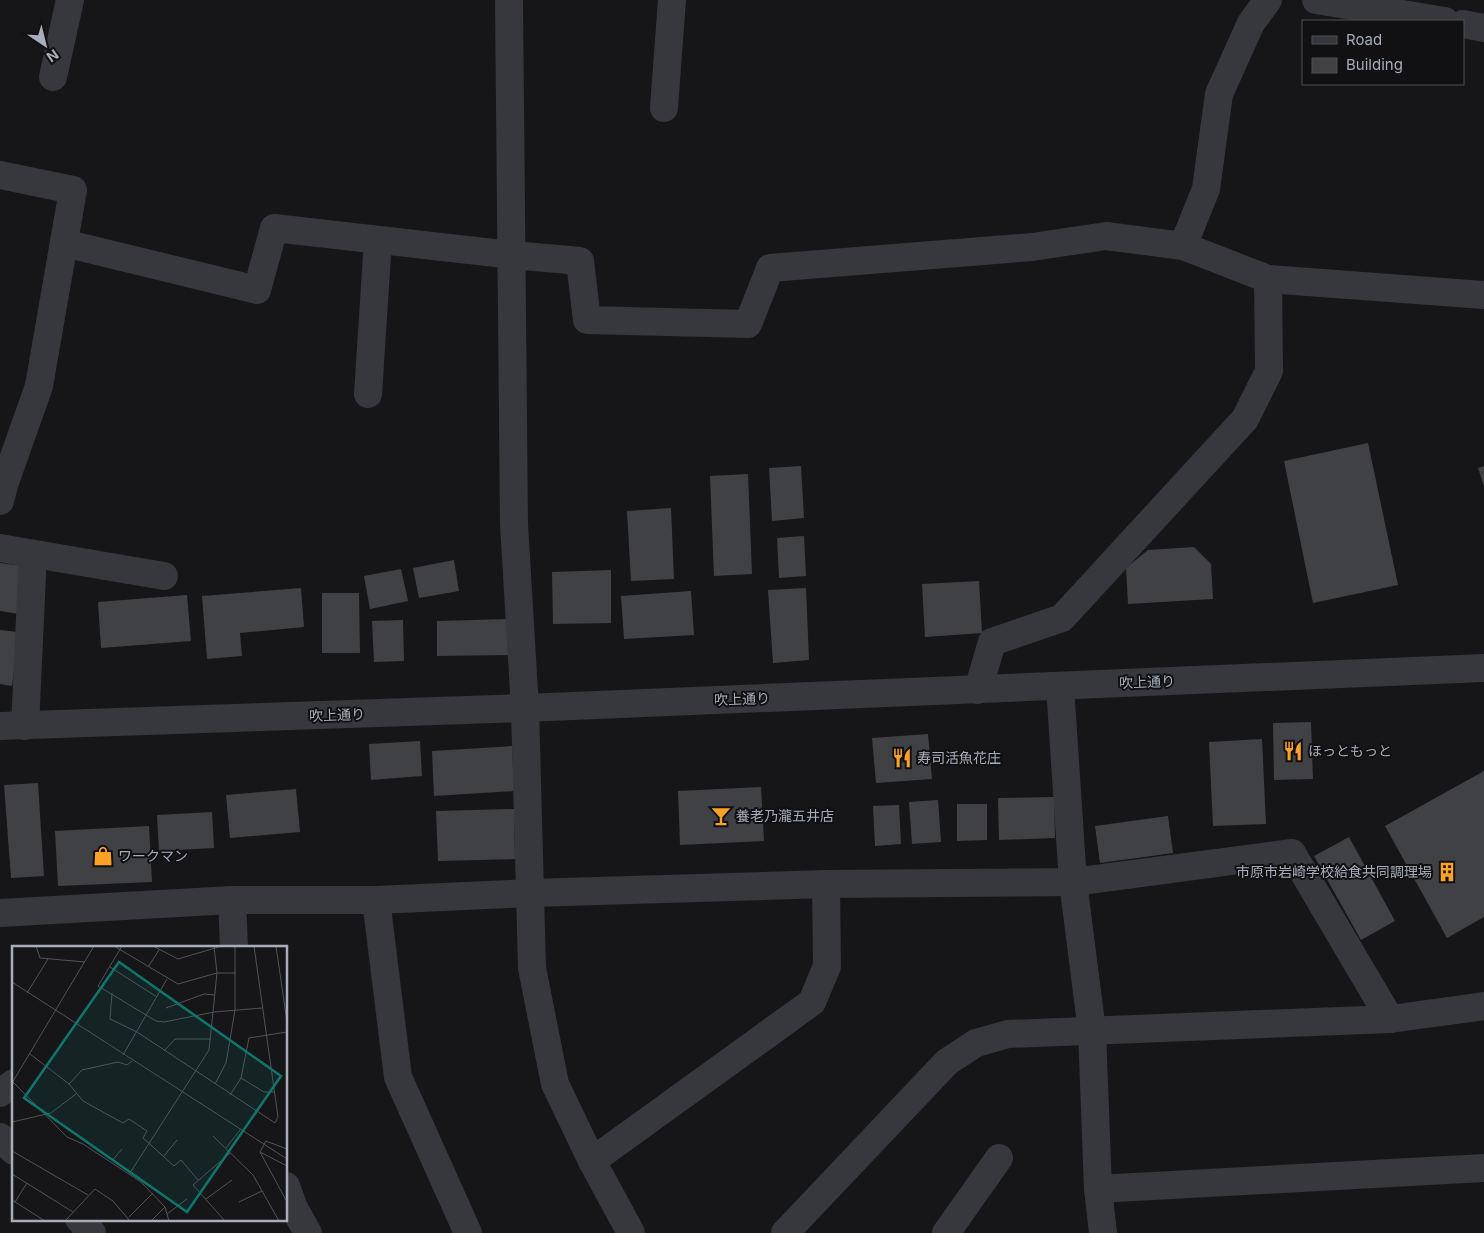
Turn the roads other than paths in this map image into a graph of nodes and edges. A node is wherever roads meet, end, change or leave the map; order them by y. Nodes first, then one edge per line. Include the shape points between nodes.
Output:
1 (70, 0) edge
2 (509, 0) edge
3 (672, 0) edge
4 (1268, 0) edge
5 (1316, 0) edge
6 (1439, 20) edge
7 (1464, 24) edge
8 (1484, 28) edge
9 (53, 77) dead end
10 (664, 108) dead end
11 (0, 175) edge
12 (378, 240) junction
13 (64, 243) junction
14 (1183, 246) junction
15 (512, 255) junction
16 (1268, 279) junction
17 (1484, 295) edge
18 (368, 394) dead end
19 (0, 501) edge
20 (0, 548) edge
21 (33, 554) junction
22 (164, 576) dead end
23 (1484, 668) edge
24 (1060, 686) junction
25 (978, 690) junction
26 (525, 708) junction
27 (13, 726) edge
28 (1072, 882) junction
29 (826, 884) junction
30 (531, 892) junction
31 (232, 900) junction
32 (376, 900) junction
33 (0, 913) edge
34 (234, 946) edge
35 (1484, 1006) edge
36 (1390, 1019) junction
37 (1092, 1031) junction
38 (12, 1084) edge
39 (0, 1093) edge
40 (0, 1137) edge
41 (12, 1149) edge
42 (999, 1158) dead end
43 (592, 1162) junction
44 (1484, 1168) edge
45 (1098, 1189) junction
46 (288, 1192) edge
47 (79, 1220) edge
48 (92, 1233) edge
49 (308, 1233) edge
50 (468, 1233) edge
51 (630, 1233) edge
52 (785, 1233) edge
53 (946, 1233) edge
54 (1103, 1233) edge

1 - 9 street
2 - 15 street
3 - 10 street
4 - 14 street via 1250,23 1219,94 1206,189
5 - 6 street
7 - 8 street
11 - 13 street via 74,190
12 - 13 street via 274,228 257,290
12 - 15 street
12 - 18 street
13 - 19 street via 39,386
14 - 15 street via 1106,236 1032,247 770,268 748,324 587,320 580,261
14 - 16 street
15 - 26 street via 514,524
16 - 17 street
16 - 25 street via 1268,371 1245,418 1062,618 992,642
20 - 21 street
21 - 22 street
21 - 27 street
23 - 24 street, 吹上通り
24 - 25 street, 吹上通り
24 - 28 street
25 - 26 street, 吹上通り
26 - 27 street, 吹上通り
26 - 30 street
28 - 29 street
28 - 36 street via 1292,852
28 - 37 street
29 - 30 street
29 - 43 street via 827,966 812,1002
30 - 32 street
30 - 43 street via 532,968 555,1084
31 - 32 street
31 - 33 street
31 - 34 street
32 - 50 street via 398,1077
35 - 36 street
36 - 37 street
37 - 45 street
37 - 52 street via 1008,1034 976,1043 948,1062
38 - 39 street
40 - 41 street
42 - 53 street
43 - 51 street
44 - 45 street
45 - 54 street
46 - 49 street
47 - 48 street

